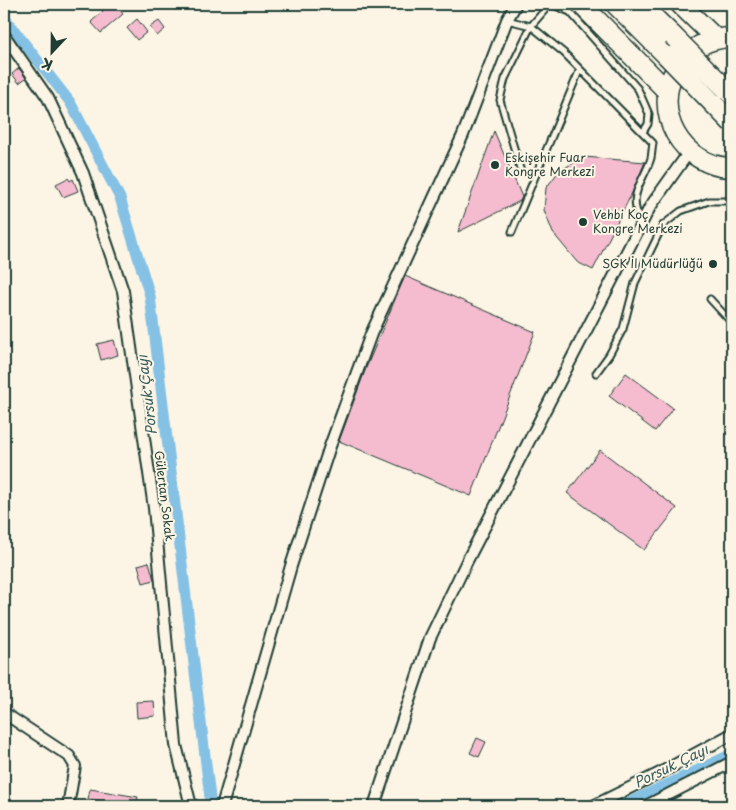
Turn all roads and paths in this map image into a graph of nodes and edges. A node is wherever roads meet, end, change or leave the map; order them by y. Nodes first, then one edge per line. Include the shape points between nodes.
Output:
1 (516, 4) edge
2 (551, 4) edge
3 (581, 4) edge
4 (615, 4) edge
5 (640, 4) edge
6 (680, 4) edge
7 (507, 20) junction
8 (531, 26) junction
9 (4, 35) edge
10 (724, 38) edge
11 (580, 69) junction
12 (668, 91) junction
13 (732, 95) edge
14 (732, 123) edge
15 (643, 132) junction
16 (689, 152) junction
17 (732, 167) edge
18 (520, 172) dead end
19 (732, 201) edge
20 (642, 223) junction
21 (512, 232) dead end
22 (710, 299) dead end
23 (732, 323) edge
24 (596, 373) dead end
25 (4, 713) edge
26 (732, 734) edge
27 (732, 762) edge
28 (222, 804) edge
29 (68, 806) edge
30 (191, 806) edge
31 (374, 806) edge
32 (593, 806) edge
33 (646, 806) edge

1 - 7 street
2 - 8 lane
2 - 15 lane via 570,12 638,89 649,114
3 - 12 highway
4 - 14 highway, bridge
5 - 13 highway, bridge
6 - 10 highway
7 - 8 lane
7 - 28 street via 463,135 371,334 329,449 291,566
8 - 11 lane
8 - 18 lane via 505,79 500,100
9 - 30 street, Gülertan Sokak via 48,98 83,173 123,291 154,508 176,745
10 - 12 highway via 699,46 684,58
11 - 15 lane
11 - 21 lane
12 - 16 highway via 667,113 675,134
15 - 20 lane via 653,143 650,159 636,190 636,213
16 - 17 highway via 707,163
16 - 20 street
19 - 24 lane via 710,201 681,211 663,225 636,283 623,329
20 - 31 street via 430,638
22 - 23 lane
25 - 29 street via 69,756 74,766
26 - 32 street
27 - 33 street

